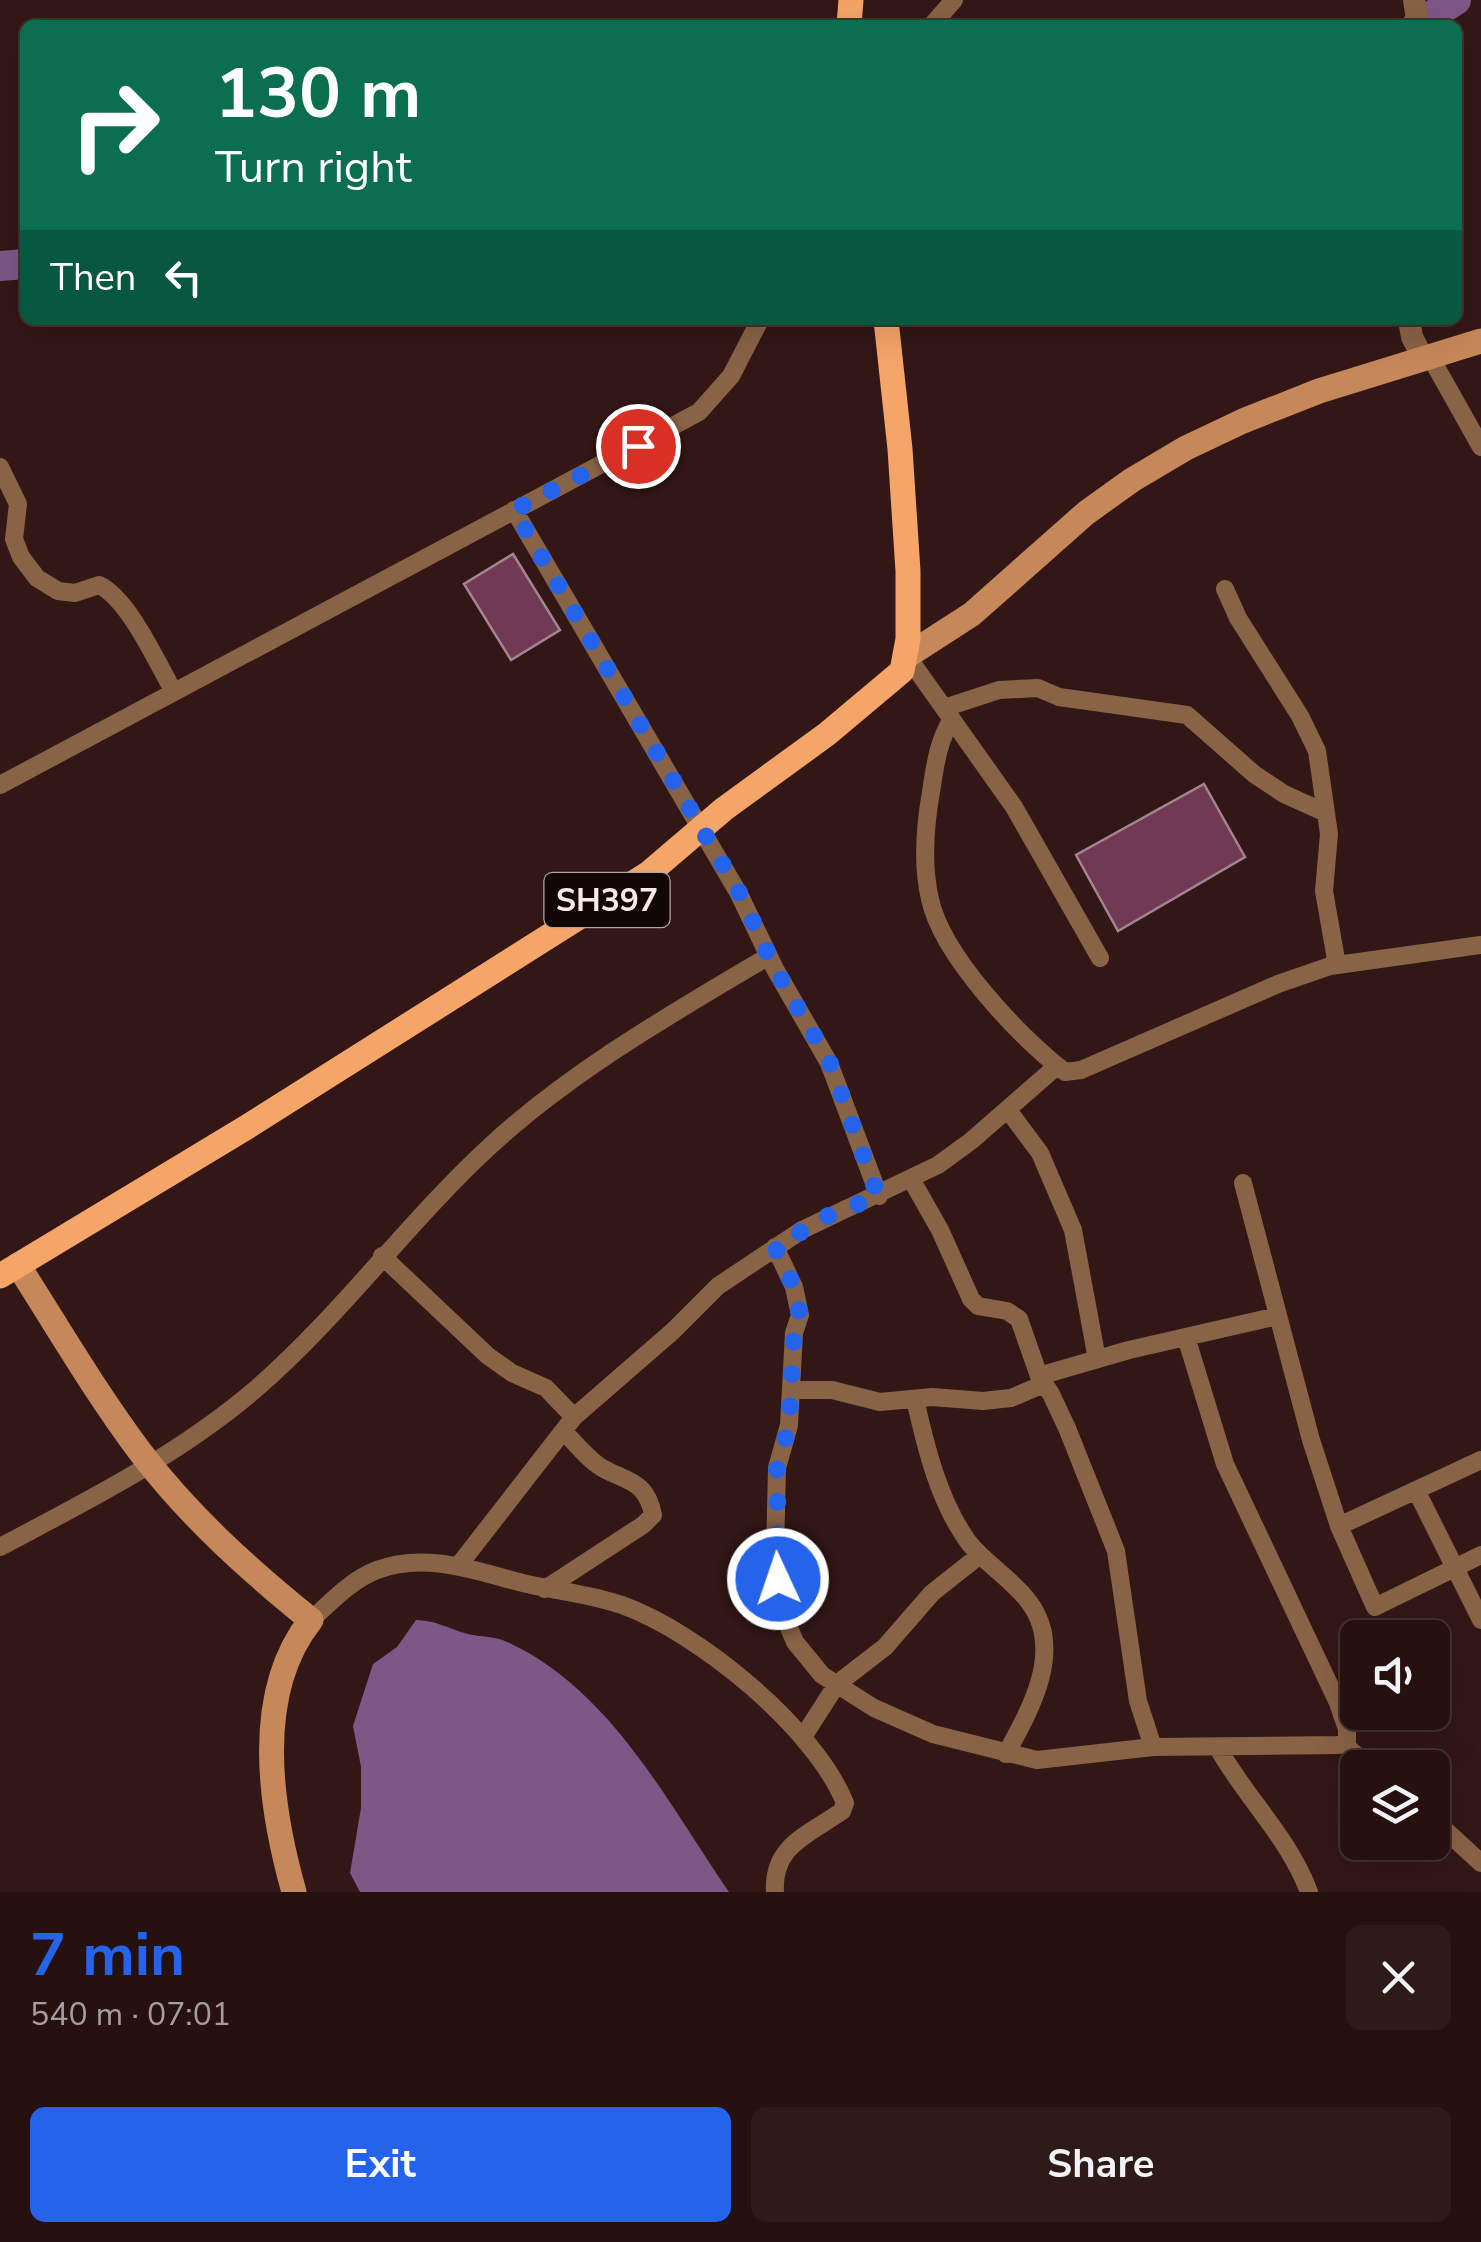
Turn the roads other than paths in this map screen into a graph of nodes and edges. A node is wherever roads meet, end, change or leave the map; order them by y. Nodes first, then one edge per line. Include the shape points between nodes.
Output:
1 (954, 0) edge
2 (936, 20) edge
3 (757, 325) edge
4 (1410, 325) edge
5 (887, 326) edge
6 (1481, 341) edge
7 (1428, 359) junction
8 (1481, 447) edge
9 (0, 467) edge
10 (514, 510) junction
11 (1225, 590) dead end
12 (907, 656) junction
13 (174, 692) junction
14 (948, 713) junction
15 (0, 785) edge
16 (1324, 812) junction
17 (702, 830) junction
18 (1481, 946) edge
19 (769, 956) junction
20 (1100, 958) dead end
21 (1337, 965) junction
22 (1057, 1066) junction
23 (1013, 1104) junction
24 (911, 1179) junction
25 (1243, 1183) dead end
26 (878, 1196) junction
27 (775, 1247) junction
28 (382, 1256) junction
29 (9, 1270) edge
30 (1277, 1316) junction
31 (1186, 1337) junction
32 (1097, 1359) junction
33 (1041, 1380) junction
34 (792, 1390) junction
35 (915, 1399) junction
36 (569, 1424) junction
37 (1481, 1460) edge
38 (151, 1465) junction
39 (1416, 1490) junction
40 (1339, 1526) junction
41 (0, 1547) edge
42 (980, 1555) junction
43 (1481, 1555) edge
44 (459, 1565) junction
45 (1455, 1568) junction
46 (545, 1589) junction
47 (312, 1620) junction
48 (1481, 1620) edge
49 (837, 1684) junction
50 (802, 1737) junction
51 (1342, 1743) junction
52 (1153, 1747) junction
53 (1218, 1748) junction
54 (1350, 1750) edge
55 (1006, 1754) junction
56 (1450, 1835) edge
57 (1481, 1863) edge
58 (294, 1892) edge
59 (775, 1892) edge
60 (1309, 1892) edge

1 - 2 street
3 - 10 street via 731,376 699,412
4 - 7 street
5 - 12 main road via 905,518
6 - 7 main road
7 - 8 street
7 - 12 main road via 1319,391 1186,448 1086,513 972,614
9 - 13 street via 18,504 14,539 20,557 58,591 99,585 108,590
10 - 13 street
10 - 17 street
11 - 16 street via 1316,751
12 - 14 street
12 - 17 main road, SH397 via 902,672
13 - 15 street
14 - 16 street via 999,690 1038,688 1059,697 1187,715 1254,774
14 - 20 street via 1014,807
14 - 22 street via 929,805 930,901 946,939 990,999
16 - 21 street via 1324,891
17 - 19 street
17 - 29 main road, SH397 via 595,908
18 - 21 street
19 - 26 street via 830,1063
19 - 28 street via 578,1078 491,1146
21 - 22 street via 1081,1070
22 - 23 street
23 - 24 street
23 - 32 street via 1073,1230
24 - 26 street
24 - 33 street via 971,1298 1019,1319
25 - 30 street
26 - 27 street
27 - 34 street via 800,1315
27 - 36 street via 718,1286
28 - 36 street via 488,1356 546,1388
28 - 38 street via 258,1387
29 - 38 main road
30 - 31 street
30 - 40 street
31 - 32 street
31 - 51 street via 1225,1464 1348,1729
32 - 33 street
33 - 35 street via 1011,1398
33 - 52 street via 1116,1552 1138,1701
34 - 35 street via 832,1390 880,1402
34 - 49 street via 777,1468 780,1606 795,1642
35 - 42 street via 946,1504
36 - 44 street
36 - 46 street via 602,1468 635,1482 653,1515
37 - 39 street
38 - 41 street
38 - 47 main road via 251,1572
39 - 40 street
39 - 45 street
40 - 45 street via 1375,1606
42 - 49 street
42 - 55 street via 1028,1600 1045,1649 1041,1682
43 - 45 street
44 - 46 street
44 - 47 street via 418,1562 379,1569
45 - 48 street
46 - 50 street via 624,1606 673,1628
47 - 58 main road via 297,1638 272,1726 281,1839
49 - 50 street
49 - 55 street via 933,1734
50 - 59 street via 845,1804 782,1855 773,1871
51 - 53 street
51 - 54 street
52 - 53 street
52 - 55 street via 1037,1760
53 - 60 street via 1287,1847
56 - 57 street

